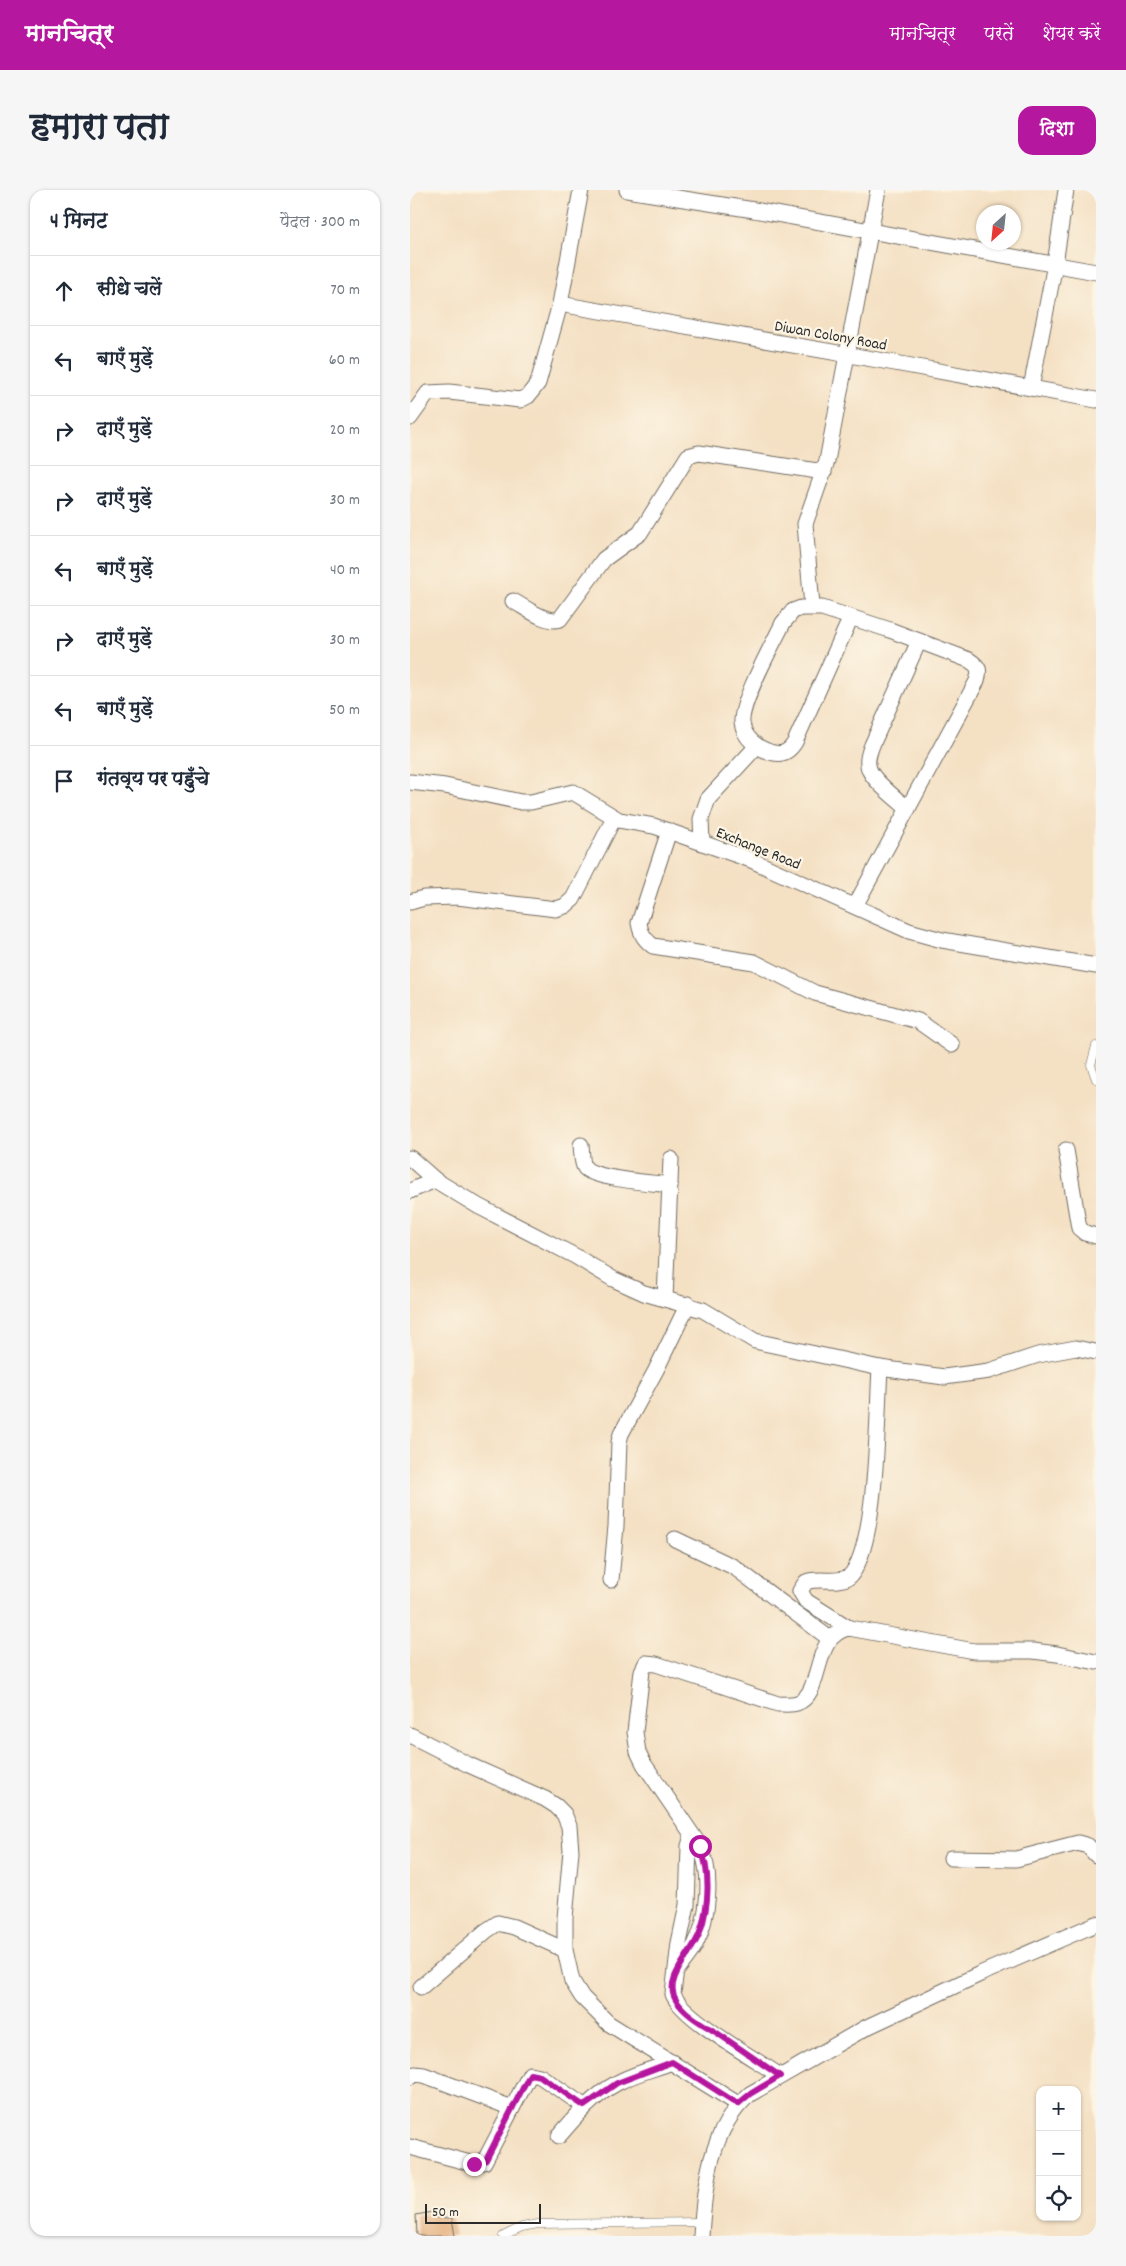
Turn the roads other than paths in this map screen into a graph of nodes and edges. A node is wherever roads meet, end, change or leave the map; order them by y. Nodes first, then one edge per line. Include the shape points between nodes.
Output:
1 (580, 190) edge
2 (627, 190) edge
3 (878, 190) edge
4 (1066, 190) edge
5 (716, 197) edge
6 (870, 231) junction
7 (1055, 264) junction
8 (1096, 272) edge
9 (560, 304) junction
10 (846, 354) junction
11 (1031, 388) junction
12 (1096, 400) edge
13 (410, 418) edge
14 (824, 472) junction
15 (513, 601) dead end
16 (812, 606) junction
17 (851, 617) junction
18 (919, 641) junction
19 (757, 746) junction
20 (410, 782) edge
21 (908, 810) junction
22 (614, 818) junction
23 (670, 831) junction
24 (702, 843) junction
25 (410, 902) edge
26 (855, 906) junction
27 (1096, 966) edge
28 (952, 1045) dead end
29 (1096, 1046) edge
30 (1096, 1079) edge
31 (582, 1145) dead end
32 (1066, 1150) dead end
33 (410, 1158) edge
34 (671, 1159) dead end
35 (435, 1180) junction
36 (670, 1185) junction
37 (410, 1191) edge
38 (1096, 1236) edge
39 (665, 1299) junction
40 (688, 1304) junction
41 (1096, 1352) edge
42 (880, 1368) junction
43 (675, 1538) dead end
44 (611, 1580) dead end
45 (849, 1628) junction
46 (830, 1639) junction
47 (1096, 1662) edge
48 (410, 1735) edge
49 (1096, 1855) edge
50 (951, 1858) dead end
51 (1096, 1924) edge
52 (565, 1950) junction
53 (421, 1987) dead end
54 (672, 2062) junction
55 (410, 2076) edge
56 (780, 2076) junction
57 (738, 2104) junction
58 (584, 2106) junction
59 (512, 2108) junction
60 (559, 2136) dead end
61 (410, 2147) edge
62 (702, 2229) edge
63 (503, 2236) edge

1 - 9 street
2 - 5 street
3 - 6 street
4 - 7 street
5 - 6 street
6 - 7 street
6 - 10 street
7 - 8 street
7 - 11 street
9 - 10 street, Diwan Colony Road
9 - 13 street via 538,383 528,396 520,400 449,392 428,393
10 - 11 street, Diwan Colony Road
10 - 14 street
11 - 12 street, Diwan Colony Road
14 - 15 street via 692,454 640,533 604,559 560,619 546,618
14 - 16 street via 805,524
16 - 17 street
16 - 19 street via 788,615 745,707 742,725
17 - 18 street
17 - 19 street via 790,751 774,754
18 - 21 street via 868,756 869,770
18 - 21 street via 970,660 978,665 980,671
19 - 24 street via 708,799 701,819
20 - 22 street, Exchange Road via 521,802 573,792
21 - 26 street
22 - 23 street, Exchange Road
22 - 25 street via 573,899 566,906 556,910 457,897
23 - 24 street, Exchange Road
23 - 28 street via 640,923 641,932 653,946 754,962 815,993 912,1019
24 - 26 street, Exchange Road via 752,860
26 - 27 street, Exchange Road via 924,935
29 - 30 lane via 1091,1065
31 - 36 street via 588,1170 622,1179
32 - 38 street via 1080,1228
33 - 35 street
34 - 36 street
35 - 37 street
35 - 39 street via 613,1279
36 - 39 street
39 - 40 street
40 - 42 street via 756,1341
40 - 44 street via 619,1442
41 - 42 street via 1076,1348 1038,1355 966,1376 923,1376
42 - 45 street via 871,1515 858,1564 849,1577 835,1581 811,1580 800,1591 806,1601
43 - 46 street via 725,1562
45 - 46 street via 839,1630
45 - 47 street via 974,1651 1033,1651
46 - 56 street via 809,1693 798,1703 789,1705 656,1664 646,1663 642,1671 635,1742 644,1764 705,1858 706,1909 695,1945 677,1970 672,1991 674,1998 683,2009
48 - 52 street via 545,1799 564,1814 571,1837
49 - 50 street via 1088,1846 1078,1844 1016,1859
51 - 56 street via 867,2027
52 - 53 street via 498,1923
52 - 54 street via 572,1981 594,2011
54 - 57 street
54 - 58 street via 617,2083
55 - 59 street via 424,2075
56 - 57 street
57 - 62 street via 727,2119 711,2161
58 - 59 street via 534,2073 528,2076
58 - 60 street
59 - 61 street via 486,2160 480,2164
62 - 63 lane via 538,2224

